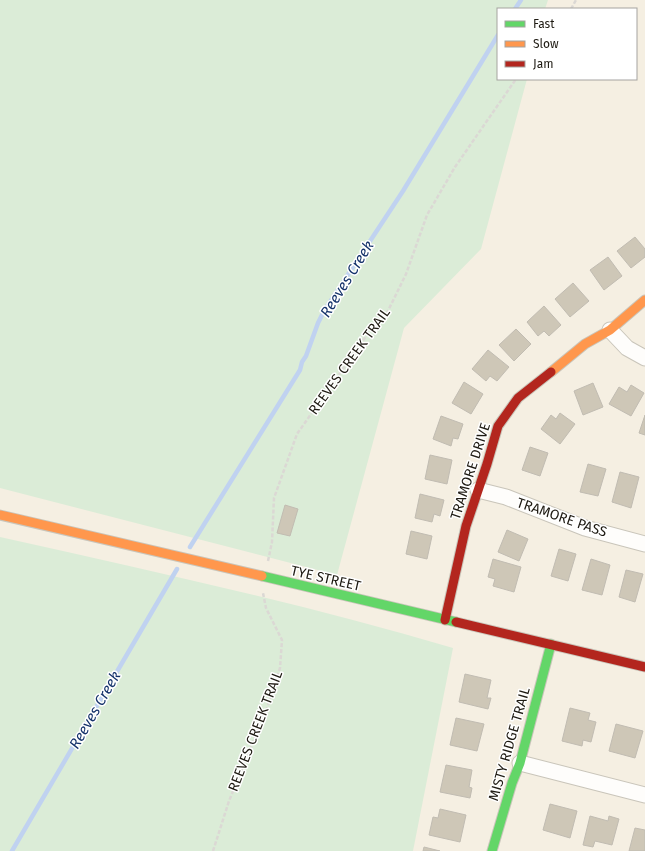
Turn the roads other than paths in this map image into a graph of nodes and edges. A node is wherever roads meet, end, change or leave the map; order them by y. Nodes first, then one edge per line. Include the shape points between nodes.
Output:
1 (645, 300) edge
2 (610, 330) junction
3 (645, 358) edge
4 (478, 490) junction
5 (0, 515) edge
6 (645, 544) edge
7 (445, 620) junction
8 (551, 644) junction
9 (645, 667) edge
10 (520, 763) junction
11 (645, 795) edge
12 (492, 851) edge

1 - 2 street, TRAMORE DRIVE
2 - 3 street via 627,348
2 - 4 street, TRAMORE DRIVE via 585,344 518,398 498,426
4 - 6 street, TRAMORE PASS via 585,528
4 - 7 street, TRAMORE DRIVE via 466,526
5 - 7 street, TYE STREET
7 - 8 street, TYE STREET
8 - 9 street, TYE STREET
8 - 10 street, MISTY RIDGE TRAIL
10 - 11 street
10 - 12 street, MISTY RIDGE TRAIL

